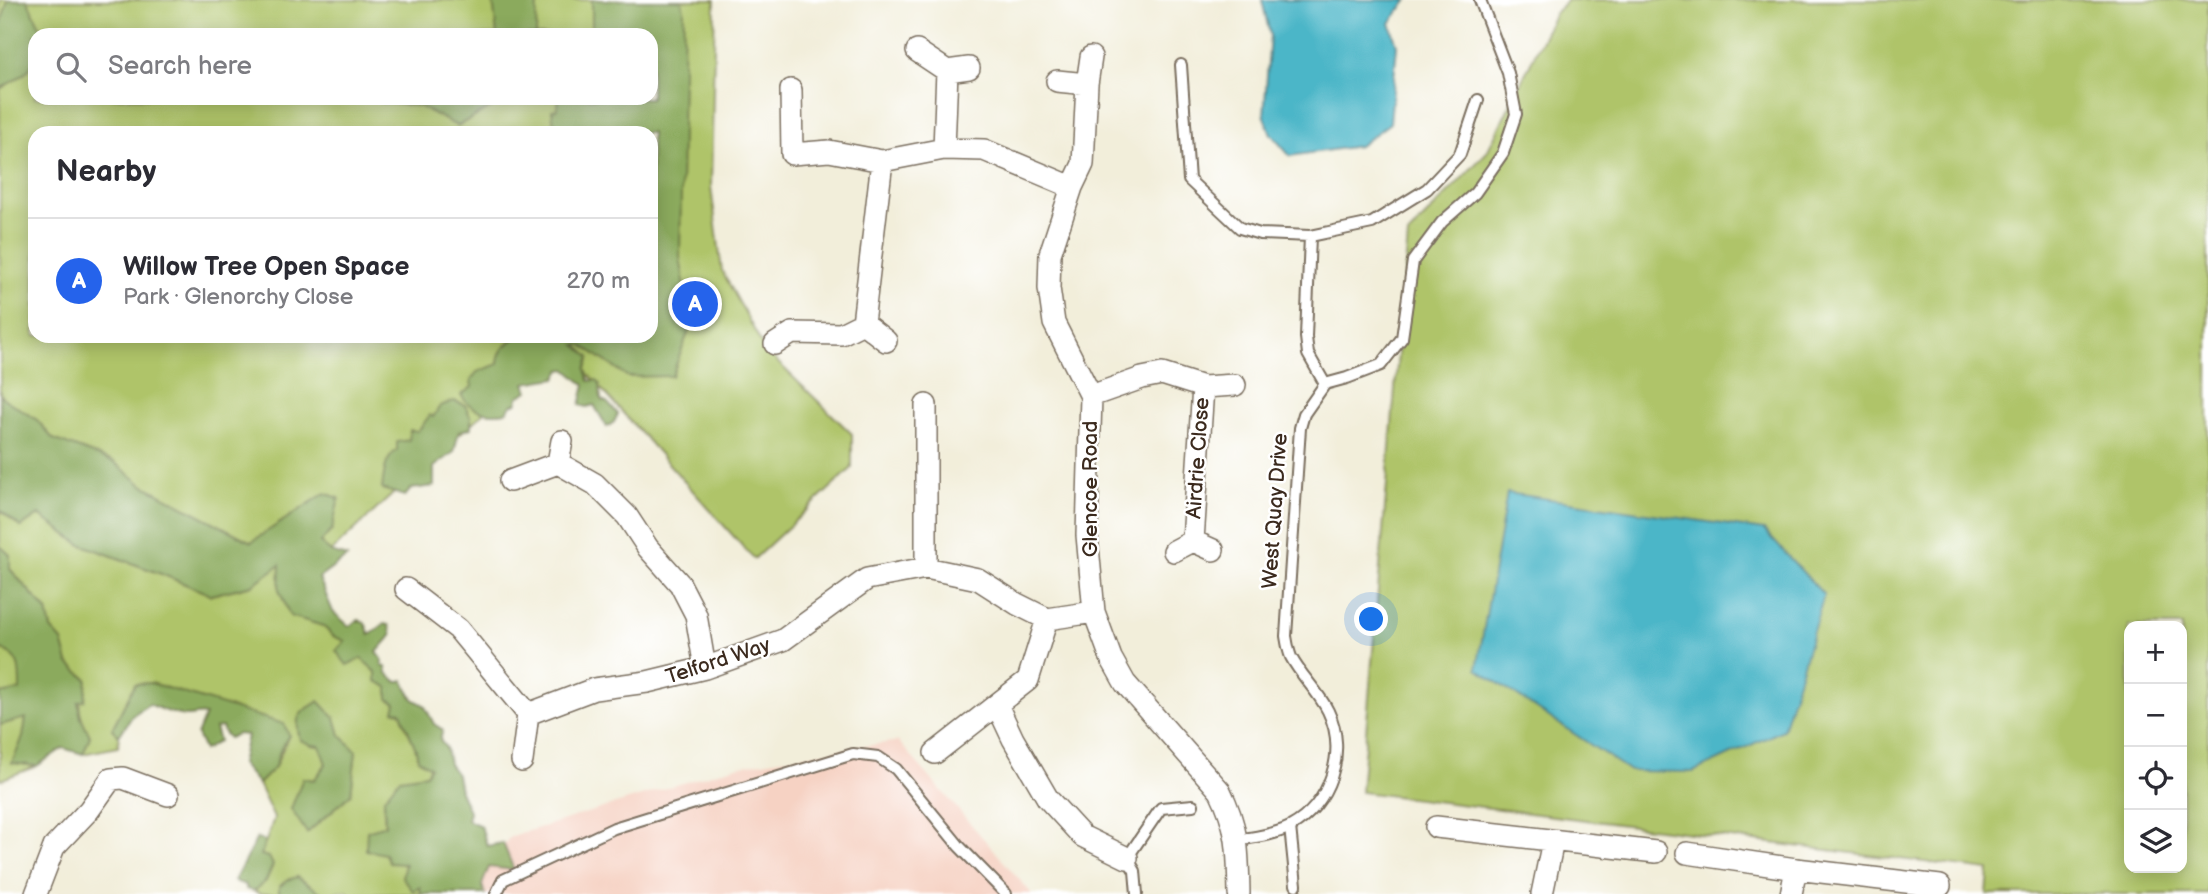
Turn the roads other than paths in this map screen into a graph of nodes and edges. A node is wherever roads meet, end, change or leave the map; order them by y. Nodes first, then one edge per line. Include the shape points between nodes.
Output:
1 (1480, 0) edge
2 (917, 51) dead end
3 (1091, 57) dead end
4 (1181, 65) dead end
5 (969, 68) dead end
6 (947, 71) junction
7 (1057, 81) dead end
8 (1087, 84) junction
9 (791, 90) dead end
10 (1478, 100) dead end
11 (944, 149) junction
12 (882, 161) junction
13 (1072, 187) junction
14 (1310, 236) junction
15 (863, 323) junction
16 (886, 341) dead end
17 (775, 344) dead end
18 (1325, 384) junction
19 (1235, 385) dead end
20 (1203, 387) junction
21 (1091, 397) junction
22 (926, 405) dead end
23 (562, 441) dead end
24 (558, 463) junction
25 (510, 481) dead end
26 (1213, 550) dead end
27 (926, 568) junction
28 (407, 589) dead end
29 (1094, 612) junction
30 (1048, 619) junction
31 (705, 668) junction
32 (997, 705) junction
33 (528, 714) junction
34 (935, 753) dead end
35 (522, 761) dead end
36 (168, 795) dead end
37 (1193, 805) dead end
38 (1290, 827) junction
39 (1436, 827) dead end
40 (1238, 840) junction
41 (1553, 841) junction
42 (1656, 852) dead end
43 (1688, 853) dead end
44 (1127, 858) junction
45 (1796, 869) junction
46 (1296, 885) dead end
47 (1940, 886) dead end
48 (36, 894) edge
49 (496, 894) edge
50 (1006, 894) edge
51 (1137, 894) edge
52 (1239, 894) edge
53 (1542, 894) edge
54 (1791, 894) edge

1 - 18 lane via 1508,73 1516,114 1503,153 1475,193 1442,222 1413,261 1402,338 1381,365
2 - 6 street
3 - 8 street, Glencoe Road
4 - 14 lane via 1189,180 1240,228 1260,234
5 - 6 street
6 - 11 street
7 - 8 street
8 - 13 street, Glencoe Road via 1083,164
9 - 12 street via 790,162 829,150
10 - 14 lane via 1460,154 1427,189 1373,223
11 - 12 street
11 - 13 street via 984,150
12 - 15 street
13 - 21 street, Glencoe Road via 1050,254 1049,288 1054,323
14 - 18 lane via 1306,337 1308,354
15 - 16 street
15 - 17 street via 841,334 792,333
18 - 38 lane, West Quay Drive via 1300,428 1286,636 1291,656 1328,711 1337,739 1333,775 1314,810
19 - 20 street
20 - 21 street, Airdrie Close via 1162,374
20 - 26 street, Airdrie Close via 1184,546
21 - 29 street, Glencoe Road via 1087,535
22 - 27 street
23 - 24 street
24 - 25 street
24 - 31 street via 595,484 627,516 680,584 696,615
27 - 30 street, Telford Way via 978,579
27 - 31 street, Telford Way via 867,579 783,640
28 - 33 street via 458,629
29 - 30 street
29 - 40 street, Glencoe Road via 1125,683 1220,791
30 - 32 street via 1028,680
31 - 33 street, Telford Way via 594,689
32 - 34 street
32 - 44 street via 1048,799 1082,836
33 - 35 street
36 - 48 street via 123,778 111,779 54,847
37 - 44 lane via 1161,808
38 - 40 lane, West Quay Drive
38 - 46 lane
39 - 41 street
40 - 52 street, Glencoe Road
41 - 42 street
41 - 53 street
43 - 45 street
44 - 51 lane via 1135,871
45 - 47 street
45 - 54 street
49 - 50 lane via 503,880 614,828 853,754 878,757 895,769

